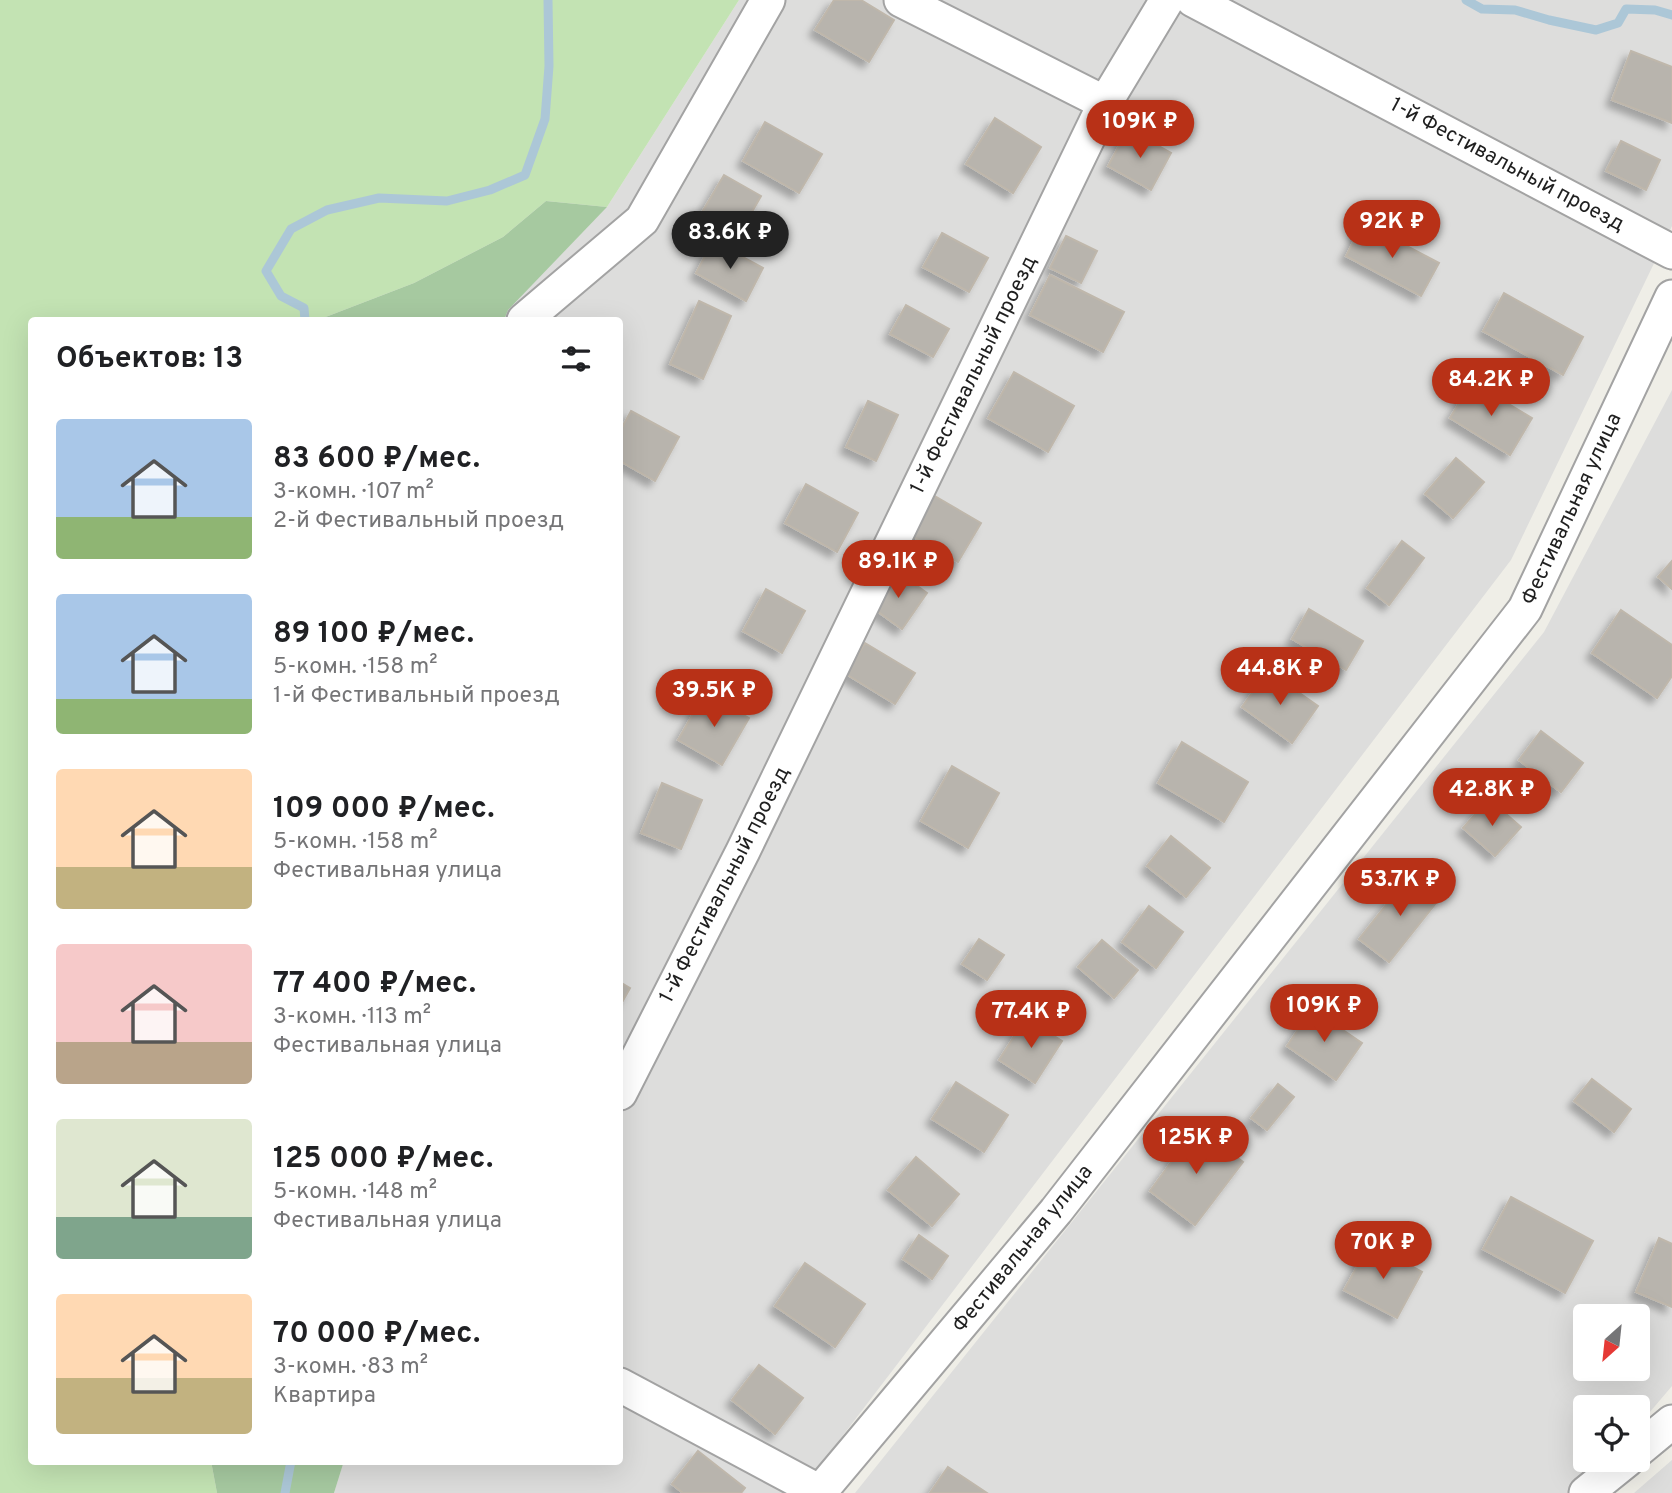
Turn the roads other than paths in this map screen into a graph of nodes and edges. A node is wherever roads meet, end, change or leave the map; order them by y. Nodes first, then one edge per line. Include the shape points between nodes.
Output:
1 (768, 0) edge
2 (901, 0) edge
3 (1167, 0) edge
4 (1192, 0) edge
5 (1105, 103) junction
6 (1672, 252) edge
7 (1672, 297) edge
8 (528, 317) edge
9 (623, 1087) edge
10 (623, 1387) edge
11 (1672, 1422) edge
12 (1650, 1440) edge
13 (1612, 1472) edge
14 (819, 1493) edge
15 (1586, 1493) edge

1 - 8 street via 642,220
2 - 5 street
3 - 5 street, 1-й Фестивальный проезд
4 - 6 street, 1-й Фестивальный проезд
5 - 9 street, 1-й Фестивальный проезд via 743,852
7 - 14 street, Фестивальная улица via 1525,609 1056,1211
10 - 14 street
11 - 12 street
13 - 15 street

